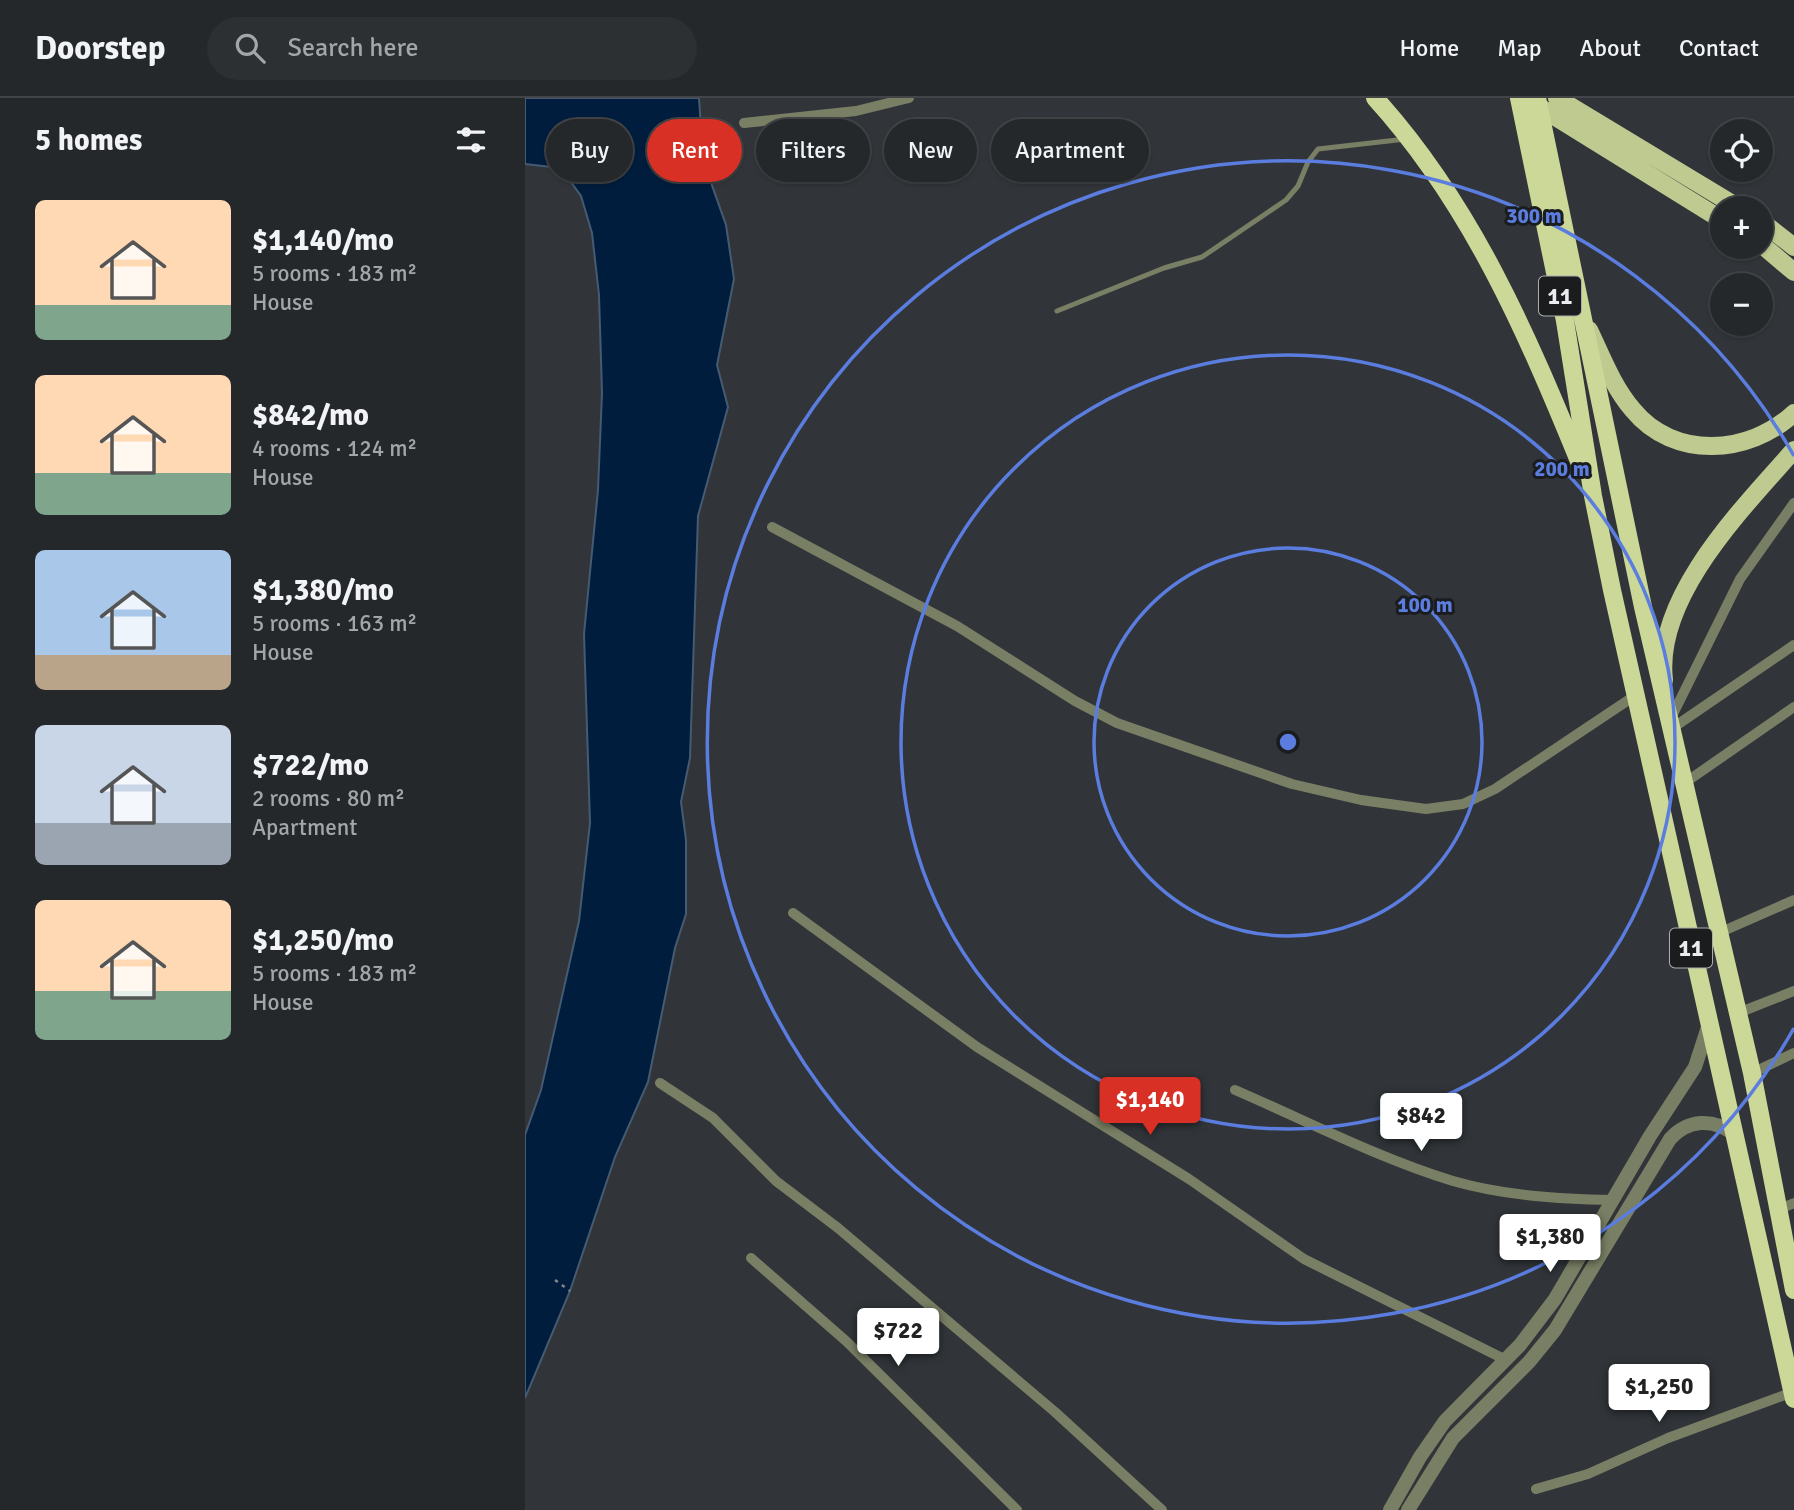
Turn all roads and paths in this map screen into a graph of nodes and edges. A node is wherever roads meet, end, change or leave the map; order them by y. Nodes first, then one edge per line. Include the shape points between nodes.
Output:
1 (909, 98) edge
2 (1375, 98) edge
3 (1521, 98) edge
4 (1537, 98) edge
5 (1557, 98) edge
6 (744, 123) dead end
7 (1409, 139) junction
8 (1719, 196) edge
9 (1710, 213) edge
10 (1773, 230) edge
11 (1794, 247) edge
12 (1773, 254) edge
13 (1794, 272) edge
14 (1057, 311) dead end
15 (1585, 324) junction
16 (1794, 413) edge
17 (1794, 450) edge
18 (1593, 496) junction
19 (1794, 502) edge
20 (772, 527) dead end
21 (1794, 645) edge
22 (1636, 695) junction
23 (1794, 707) edge
24 (1671, 716) junction
25 (1686, 782) junction
26 (1794, 900) edge
27 (793, 913) dead end
28 (1721, 932) junction
29 (1726, 957) junction
30 (1694, 965) junction
31 (1794, 991) edge
32 (1738, 1013) junction
33 (1708, 1027) junction
34 (1794, 1053) edge
35 (1752, 1073) junction
36 (660, 1083) dead end
37 (1235, 1090) dead end
38 (1734, 1134) junction
39 (1625, 1180) junction
40 (1639, 1190) junction
41 (1613, 1200) junction
42 (1794, 1203) edge
43 (1777, 1210) junction
44 (1789, 1244) edge
45 (751, 1258) dead end
46 (555, 1280) dead end
47 (1794, 1290) edge
48 (570, 1291) dead end
49 (1506, 1360) junction
50 (1793, 1395) edge
51 (1535, 1489) dead end
52 (1399, 1494) junction
53 (1410, 1506) edge
54 (1017, 1510) edge
55 (1162, 1510) edge
56 (1389, 1510) edge

1 - 6 street via 856,111
2 - 7 highway
3 - 9 main road
3 - 18 highway, 11 via 1565,321
4 - 15 highway, 11
5 - 8 main road
7 - 14 lane via 1318,149 1286,200 1202,257
7 - 18 highway via 1449,194 1497,275 1538,360
10 - 11 main road
12 - 13 main road
15 - 16 main road via 1633,410 1671,439 1726,447 1762,437
15 - 24 highway, 11 via 1643,607
17 - 24 main road via 1742,509 1695,574 1675,612 1665,643 1663,670
18 - 22 highway, 11
19 - 24 street via 1734,590
20 - 22 street via 957,626 1117,723 1281,780 1361,800 1426,809 1463,804 1495,789
21 - 24 street
22 - 30 highway, 11
23 - 25 street
24 - 25 highway, 11
25 - 28 highway, 11
26 - 28 street
27 - 49 street via 977,1047 1189,1179 1304,1259
28 - 29 highway, 11
29 - 30 highway
29 - 32 highway, 11
30 - 33 highway, 11
31 - 32 street
32 - 35 highway, 11
33 - 38 highway, 11
33 - 39 street via 1695,1067
34 - 35 street
35 - 43 highway, 11
36 - 55 street via 713,1118 776,1181 1055,1412
37 - 41 street via 1404,1164 1455,1181 1550,1198
38 - 40 street via 1710,1123 1685,1127 1670,1139
38 - 50 highway, 11
39 - 40 street
39 - 41 street
40 - 53 street via 1555,1330 1453,1438
41 - 49 street via 1555,1299
42 - 43 street
43 - 44 highway, 11
44 - 47 highway, 11
45 - 54 street via 874,1368
46 - 48 path
49 - 52 street via 1445,1421
50 - 51 street via 1668,1438 1588,1474
52 - 53 street
52 - 56 street

